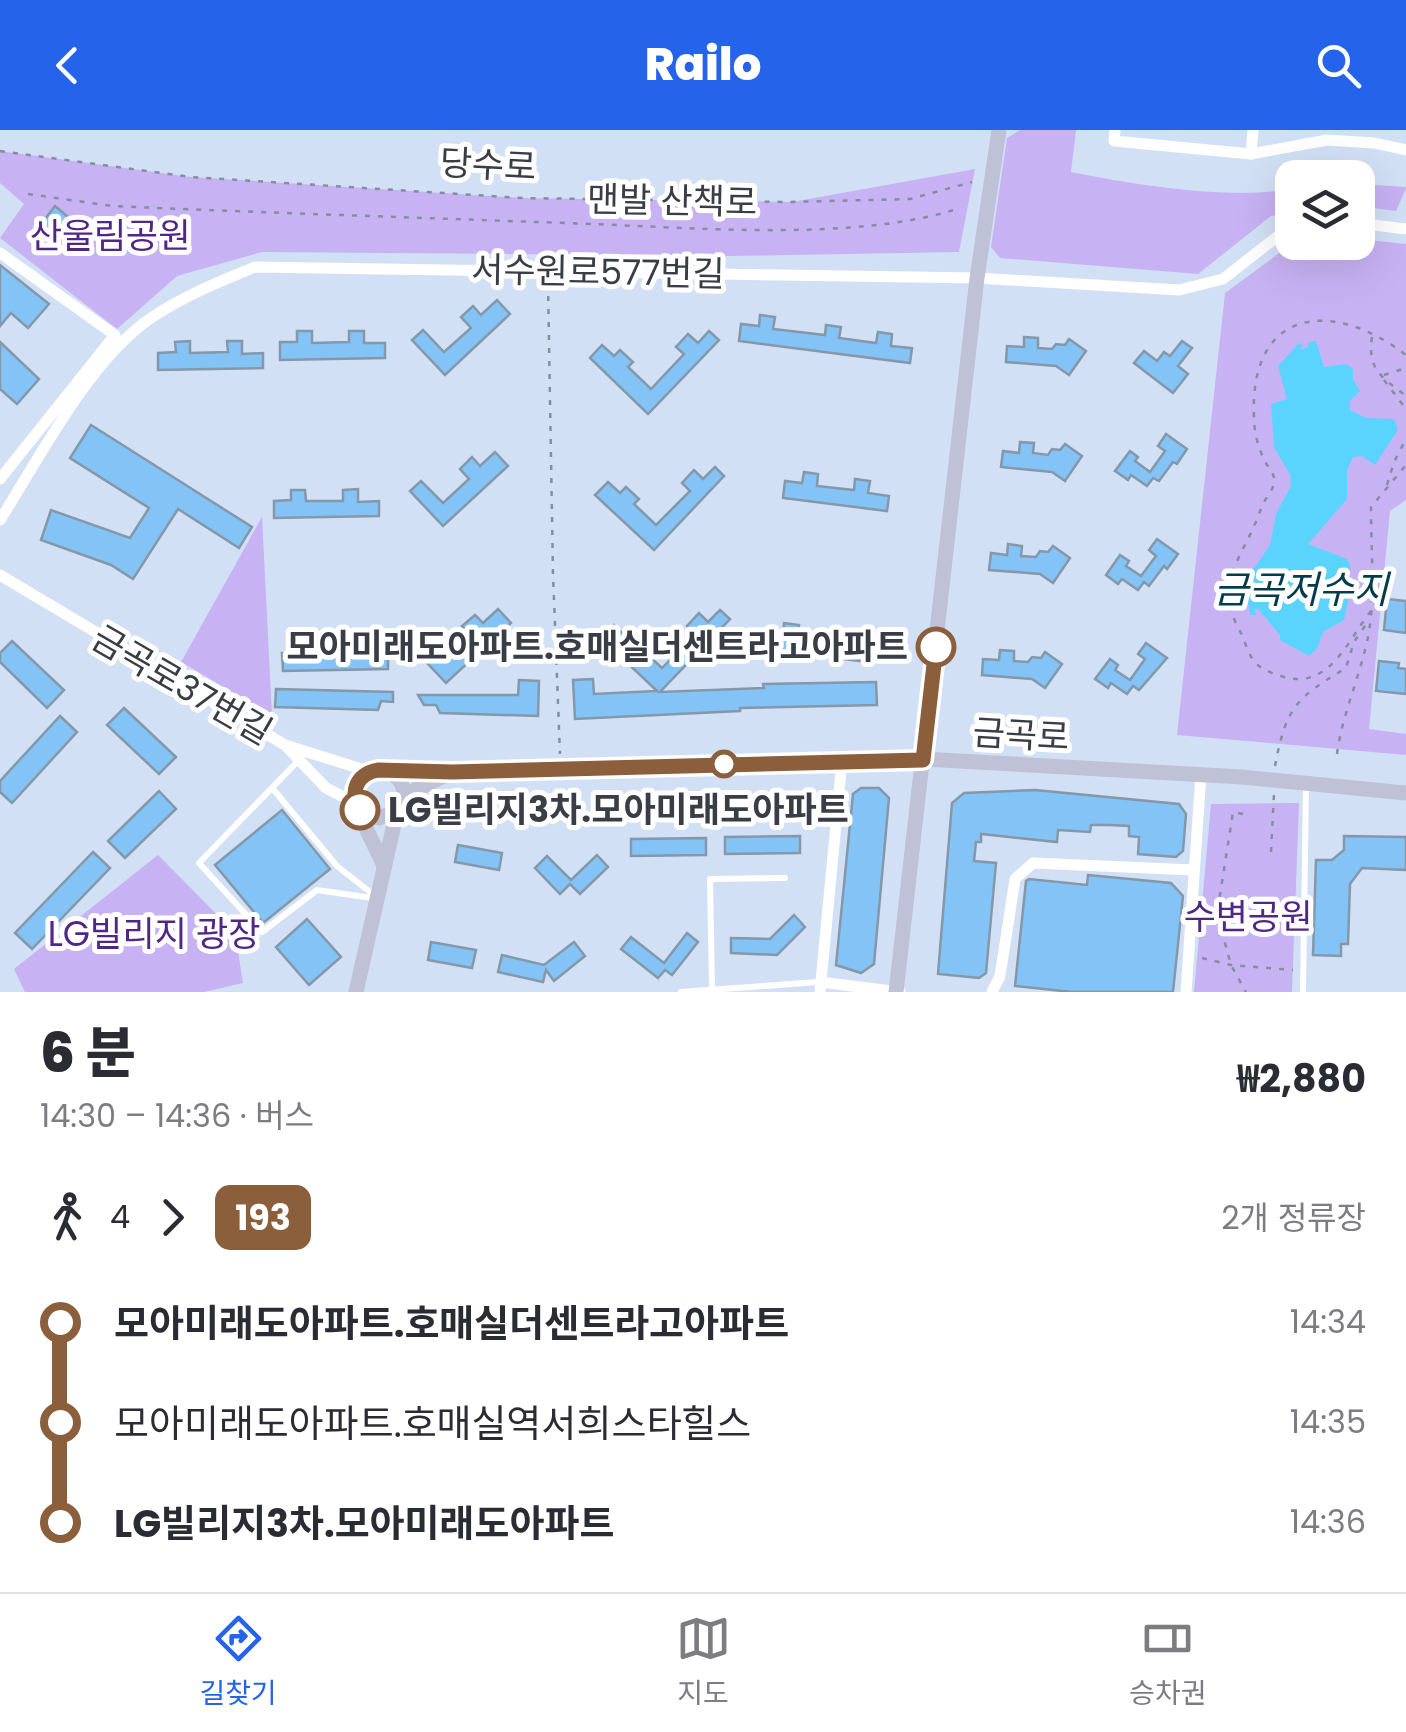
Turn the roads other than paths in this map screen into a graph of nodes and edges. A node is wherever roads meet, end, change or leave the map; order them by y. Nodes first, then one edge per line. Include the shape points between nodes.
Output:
1 (998, 130) edge
2 (1116, 130) edge
3 (1253, 130) edge
4 (1374, 136) edge
5 (1406, 150) edge
6 (1251, 154) junction
7 (1375, 225) edge
8 (1406, 229) edge
9 (1275, 238) edge
10 (0, 255) edge
11 (977, 278) junction
12 (113, 344) junction
13 (0, 479) edge
14 (0, 520) edge
15 (0, 575) edge
16 (285, 745) junction
17 (923, 760) junction
18 (298, 761) junction
19 (842, 761) junction
20 (378, 771) junction
21 (452, 772) junction
22 (1201, 774) junction
23 (1306, 784) junction
24 (274, 788) junction
25 (1406, 793) edge
26 (400, 803) junction
27 (359, 807) junction
28 (384, 866) junction
29 (1194, 870) junction
30 (785, 878) dead end
31 (379, 899) junction
32 (820, 987) edge
33 (712, 988) junction
34 (356, 992) edge
35 (681, 992) edge
36 (898, 992) edge
37 (992, 992) edge
38 (1186, 992) edge
39 (1304, 992) edge

1 - 11 main road
2 - 6 street via 1114,142
3 - 6 street
4 - 5 street
4 - 6 street
7 - 8 street
9 - 11 street, 서수원로577번길 via 1223,279 1179,290
10 - 12 street via 115,335
11 - 12 street, 서수원로577번길 via 254,267 190,295
11 - 17 main road
12 - 13 street
12 - 14 street, 서수원로577번길
15 - 16 street, 금곡로37번길
16 - 18 street, 금곡로37번길
16 - 20 street
17 - 19 main road, 금곡로
17 - 22 main road, 금곡로
17 - 36 main road
18 - 24 lane
18 - 27 street, 금곡로37번길
19 - 21 main road, 금곡로
19 - 32 street
20 - 21 main road, 금곡로
20 - 26 main road via 399,781
20 - 27 main road via 355,788
21 - 26 main road, 금곡로
22 - 23 main road, 금곡로
22 - 29 street
23 - 25 main road, 금곡로
23 - 39 lane
24 - 31 lane via 337,866
24 - 31 lane via 199,863 262,932 317,890
26 - 27 main road via 379,818
26 - 28 main road
27 - 28 main road
28 - 31 main road
29 - 37 street via 1033,863 1015,879
29 - 38 street
30 - 33 lane via 710,879
31 - 34 main road
32 - 33 lane
32 - 36 street
33 - 35 lane

